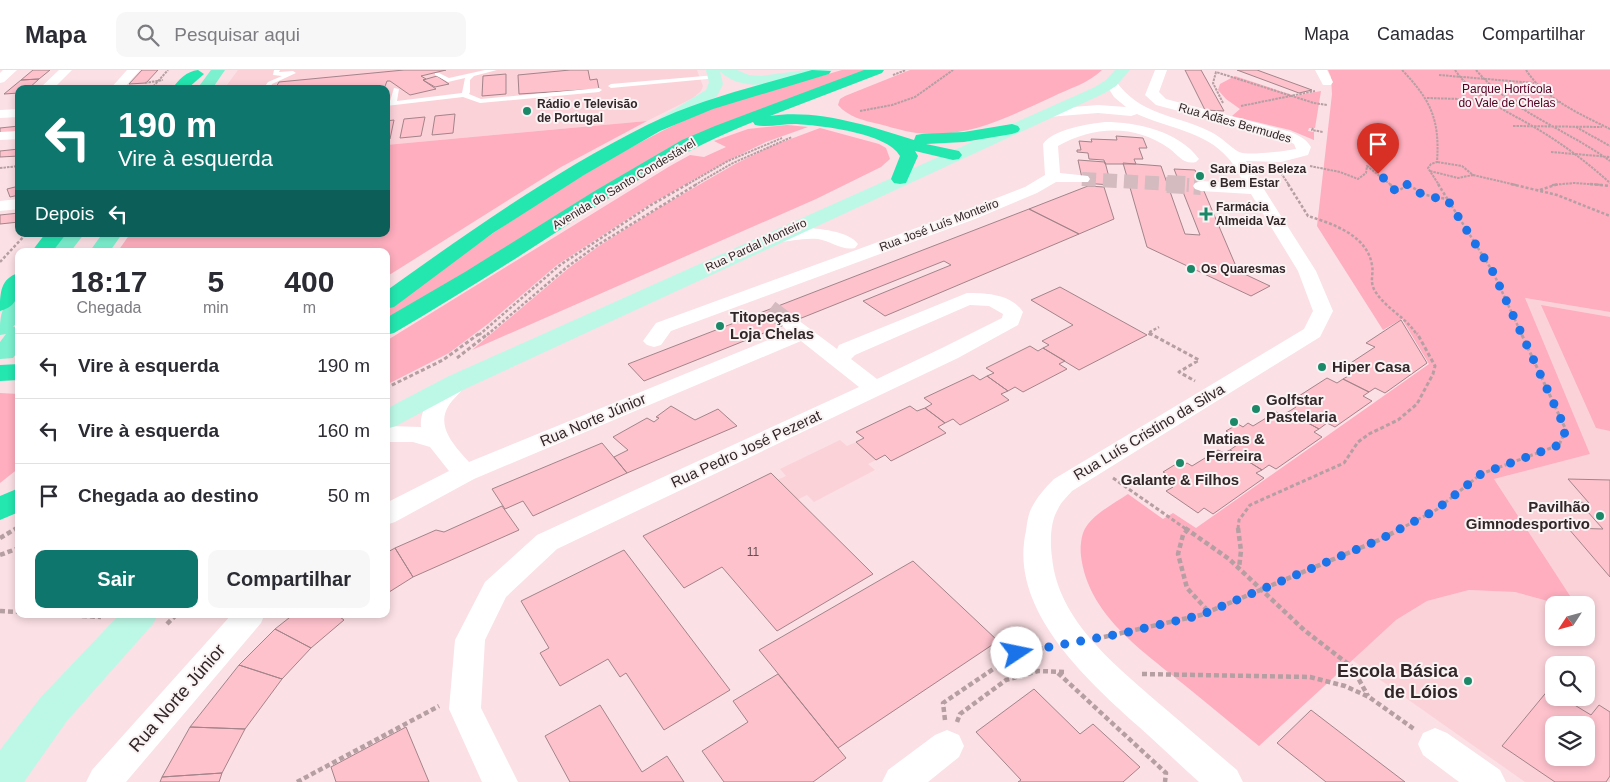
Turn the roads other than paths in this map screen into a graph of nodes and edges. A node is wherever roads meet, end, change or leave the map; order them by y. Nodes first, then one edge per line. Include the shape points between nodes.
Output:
1 (11, 70) edge
2 (66, 70) edge
3 (134, 70) edge
4 (218, 70) edge
5 (277, 70) edge
6 (494, 70) edge
7 (826, 70) edge
8 (1123, 70) edge
9 (1161, 70) edge
10 (1321, 70) edge
11 (199, 72) edge
12 (719, 72) edge
13 (437, 74) dead end
14 (878, 74) edge
15 (472, 75) junction
16 (0, 79) edge
17 (1327, 82) dead end
18 (1111, 83) junction
19 (49, 85) edge
20 (120, 85) edge
21 (182, 85) edge
22 (191, 85) edge
23 (207, 85) edge
24 (269, 85) edge
25 (611, 86) dead end
26 (396, 89) dead end
27 (568, 90) dead end
28 (599, 90) dead end
29 (1094, 95) junction
30 (464, 96) junction
31 (472, 99) junction
32 (15, 100) edge
33 (0, 102) edge
34 (390, 102) edge
35 (390, 104) edge
36 (1135, 111) junction
37 (15, 113) edge
38 (1048, 113) junction
39 (0, 114) edge
40 (666, 122) junction
41 (721, 129) junction
42 (1012, 129) junction
43 (15, 135) edge
44 (0, 136) edge
45 (894, 136) junction
46 (952, 155) junction
47 (1236, 156) junction
48 (1191, 159) dead end
49 (1053, 177) junction
50 (900, 179) junction
51 (1082, 179) tunnel mouth
52 (1201, 186) tunnel mouth
53 (1257, 190) junction
54 (15, 204) edge
55 (843, 205) junction
56 (0, 206) edge
57 (54, 237) edge
58 (72, 237) edge
59 (91, 237) edge
60 (110, 237) edge
61 (774, 237) junction
62 (44, 248) edge
63 (62, 248) edge
64 (82, 248) edge
65 (102, 248) edge
66 (857, 248) junction
67 (15, 285) edge
68 (752, 295) junction
69 (390, 299) edge
70 (0, 304) edge
71 (15, 309) edge
72 (770, 309) tunnel mouth
73 (390, 326) edge
74 (0, 328) edge
75 (654, 341) dead end
76 (15, 345) edge
77 (839, 361) junction
78 (8, 366) edge
79 (456, 383) junction
80 (875, 388) junction
81 (390, 418) edge
82 (390, 434) edge
83 (438, 440) junction
84 (465, 473) junction
85 (390, 513) edge
86 (137, 618) edge
87 (247, 618) edge
88 (1436, 744) road end
89 (948, 746) road end
90 (1224, 781) edge
91 (0, 782) edge
92 (104, 782) edge
93 (500, 782) edge
94 (900, 782) edge
95 (1488, 782) edge

1 - 16 street
2 - 19 street
3 - 20 street
4 - 23 main road
5 - 24 lane via 275,74 293,73
6 - 15 lane
7 - 12 street via 762,80
7 - 40 highway, Avenida do Santo Condestável
8 - 18 street, Rua Pardal Monteiro
9 - 47 street, Rua Adães Bermudes via 1151,90 1161,102 1286,135 1304,147 1303,152 1281,157
10 - 17 street
11 - 21 highway
11 - 22 main road
12 - 25 lane
12 - 40 street via 712,93
13 - 15 lane via 448,80
14 - 41 highway, Avenida do Santo Condestável
14 - 45 highway via 826,98 824,107 842,120
15 - 30 lane via 467,80
18 - 29 street, Rua Pardal Monteiro
18 - 36 street via 1121,99
26 - 34 lane
27 - 31 lane
28 - 31 lane via 480,101
29 - 36 street via 1100,103
29 - 38 street, Rua Pardal Monteiro
30 - 31 lane
30 - 35 lane
32 - 33 street
36 - 38 street via 1098,109
36 - 47 street, Rua Luís Cristino da Silva via 1210,137
37 - 39 street
38 - 42 street, Rua Pardal Monteiro
40 - 69 highway, Avenida do Santo Condestável via 578,171 486,229
41 - 45 highway via 770,120 816,121
41 - 73 highway, Avenida do Santo Condestável via 647,168
42 - 45 highway via 945,139
42 - 46 street, Rua Pardal Monteiro
43 - 44 street
45 - 46 highway via 929,151
45 - 50 highway via 908,156
46 - 50 street, Rua Pardal Monteiro
47 - 53 street, Rua Luís Cristino da Silva
48 - 49 street via 1176,145 1155,134 1124,126 1103,125 1061,137 1050,144
49 - 51 street
49 - 66 street, Rua José Luís Monteiro via 1022,193
50 - 55 street, Rua Pardal Monteiro
52 - 53 street
53 - 90 street, Rua Luís Cristino da Silva via 1307,271 1324,310 1313,333 1063,485 1043,510 1037,538 1037,563 1045,594 1076,645 1098,670
54 - 56 street
55 - 61 street, Rua Pardal Monteiro
55 - 66 street via 829,221 833,230
57 - 62 highway
58 - 63 main road
59 - 64 main road
60 - 65 main road
61 - 66 street via 820,233
61 - 79 street, Rua Pardal Monteiro
66 - 68 street, Rua José Luís Monteiro
67 - 70 highway
68 - 72 street
68 - 75 street, Rua José Luís Monteiro via 663,327
71 - 74 main road
76 - 78 main road
77 - 80 street
77 - 80 street, Rua Pedro José Pezerat via 847,350 967,299 1002,303 1013,312 1011,321
77 - 84 street, Rua Norte Júnior via 796,328
79 - 81 street, Rua Pardal Monteiro
79 - 83 street via 434,408 432,431
80 - 93 street, Rua Pedro José Pezerat via 547,542 495,590 470,640 465,709
82 - 83 street via 409,432
83 - 84 street
84 - 85 street, Rua Norte Júnior
86 - 91 street via 54,709
87 - 92 street, Rua Norte Júnior
88 - 95 street
89 - 94 street

